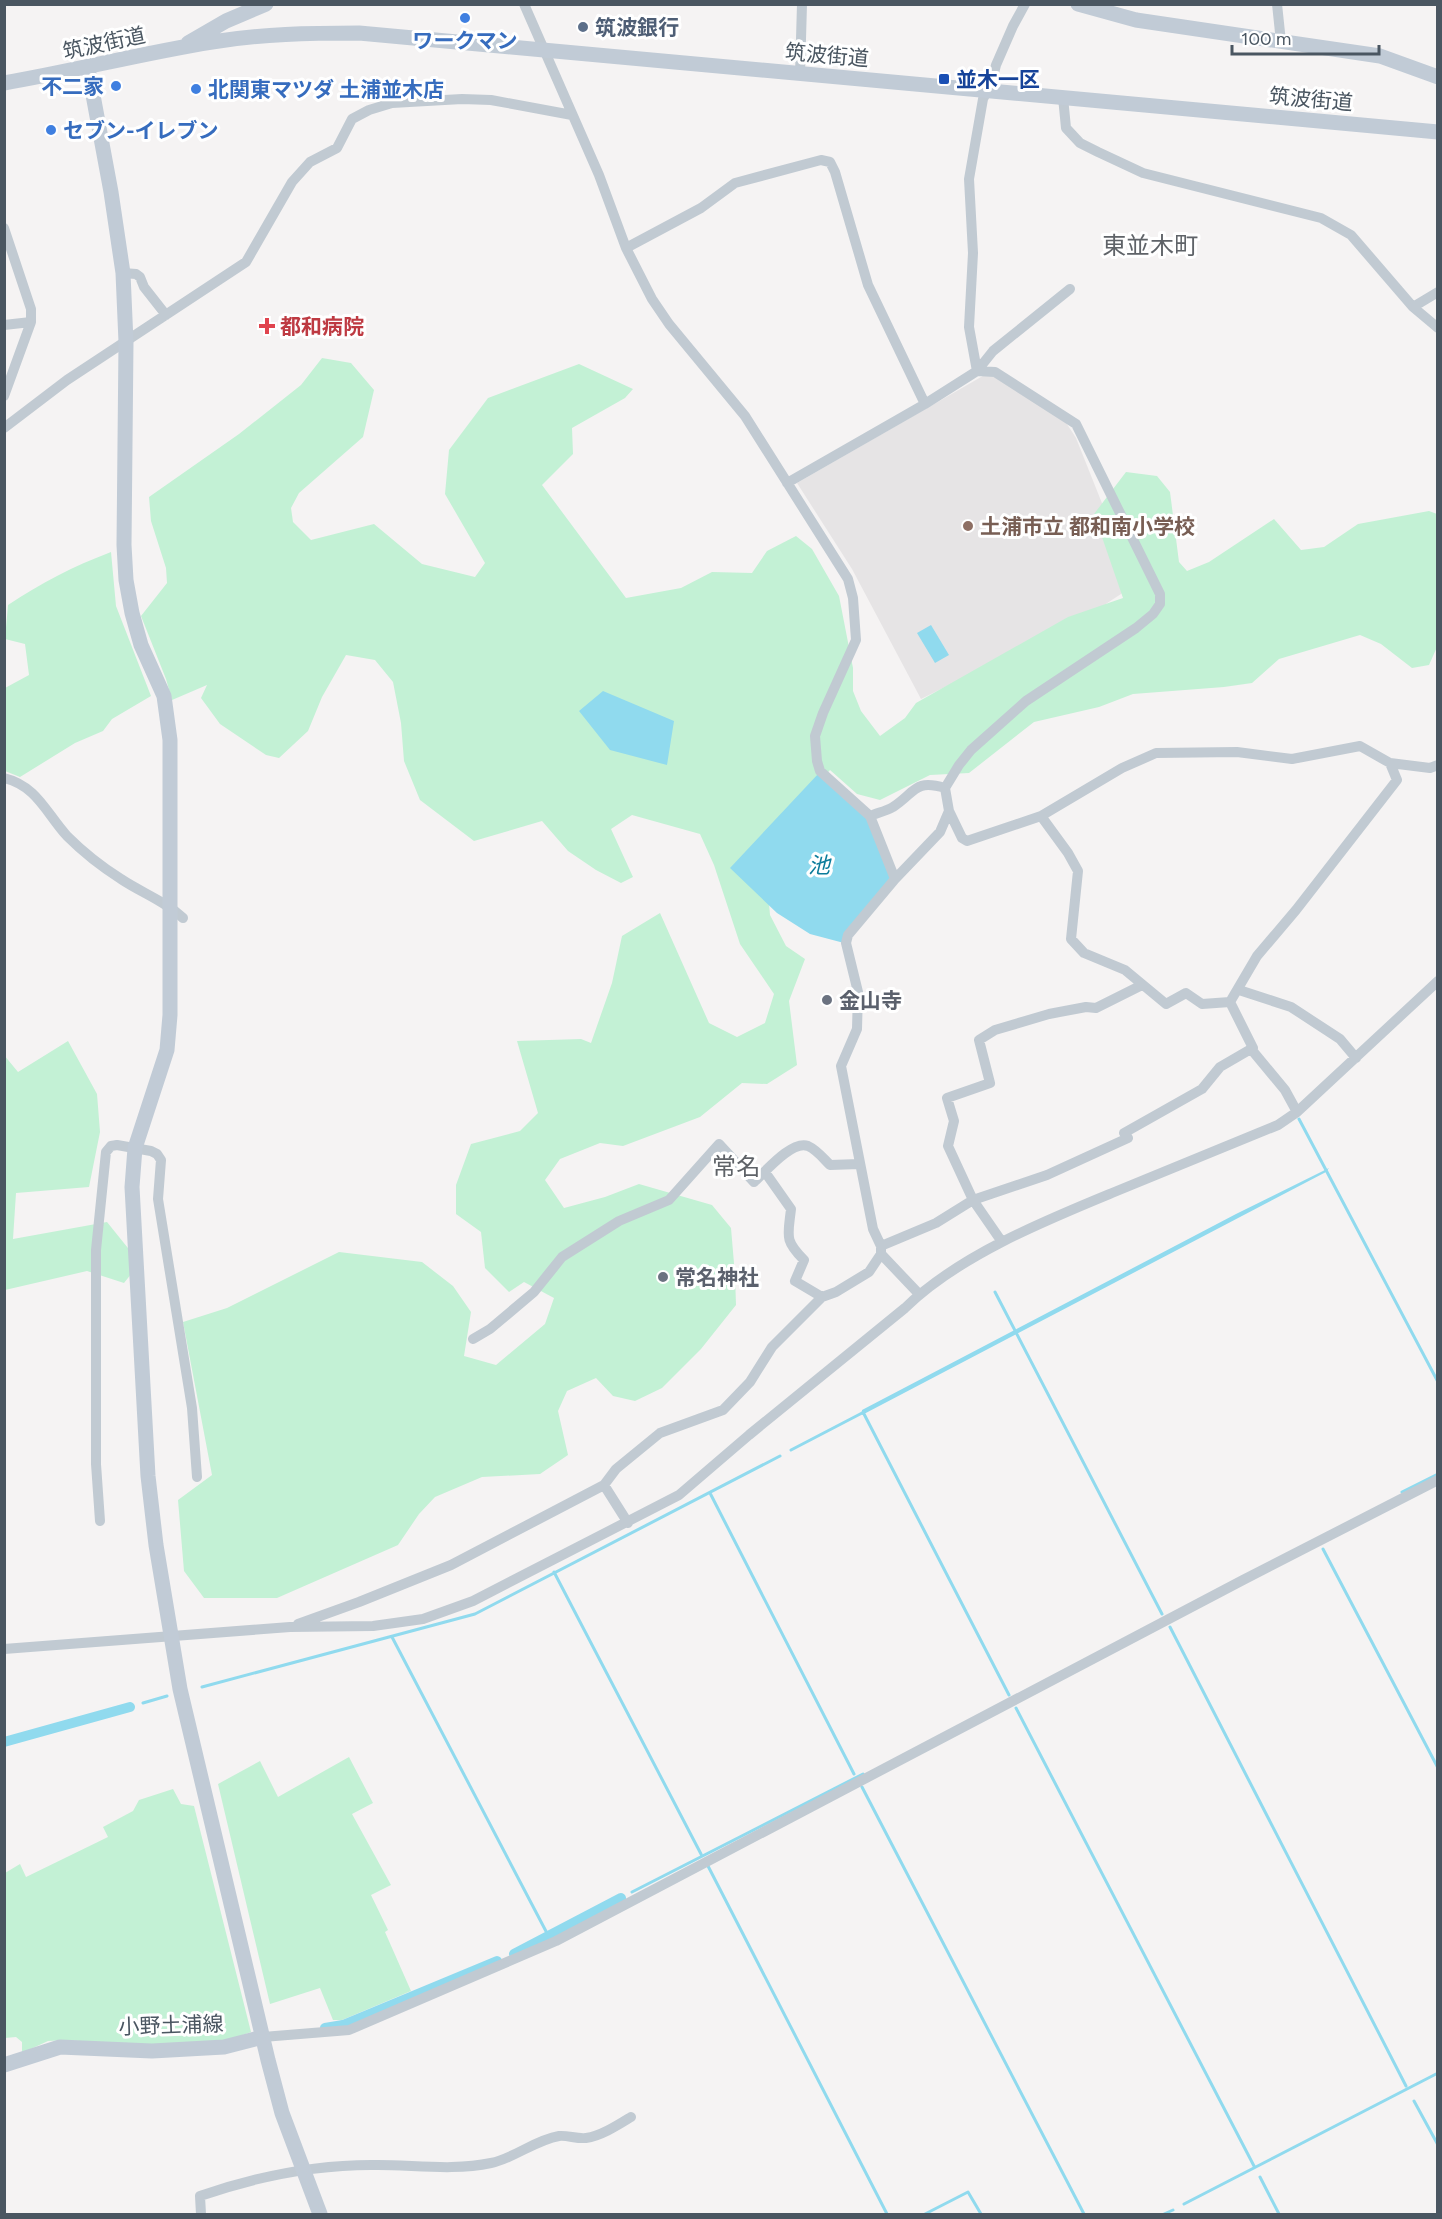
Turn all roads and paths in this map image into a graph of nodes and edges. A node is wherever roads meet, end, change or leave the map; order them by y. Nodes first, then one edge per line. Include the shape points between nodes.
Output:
1 (266, 4) edge
2 (525, 4) edge
3 (802, 4) edge
4 (1025, 4) edge
5 (1078, 4) edge
6 (1277, 4) edge
7 (244, 14) junction
8 (214, 34) junction
9 (248, 37) junction
10 (1281, 42) junction
11 (545, 50) junction
12 (88, 68) junction
13 (800, 74) junction
14 (1437, 77) edge
15 (4, 83) edge
16 (988, 90) junction
17 (1063, 97) junction
18 (572, 115) junction
19 (1437, 132) edge
20 (4, 228) edge
21 (626, 248) junction
22 (123, 273) junction
23 (1070, 289) dead end
24 (1437, 292) edge
25 (1413, 307) junction
26 (166, 315) junction
27 (31, 322) junction
28 (4, 325) edge
29 (1437, 328) edge
30 (126, 342) junction
31 (976, 371) junction
32 (4, 396) edge
33 (925, 405) junction
34 (4, 428) edge
35 (787, 483) junction
36 (1390, 763) junction
37 (1435, 768) edge
38 (4, 778) edge
39 (945, 788) junction
40 (949, 811) junction
41 (870, 816) junction
42 (1041, 816) junction
43 (895, 879) junction
44 (171, 907) junction
45 (183, 918) dead end
46 (1437, 981) edge
47 (1142, 985) junction
48 (1239, 990) junction
49 (1230, 1002) junction
50 (1251, 1049) junction
51 (1356, 1058) junction
52 (1297, 1112) junction
53 (135, 1148) junction
54 (859, 1164) junction
55 (765, 1172) junction
56 (973, 1200) junction
57 (1002, 1242) junction
58 (881, 1250) junction
59 (919, 1294) junction
60 (822, 1297) junction
61 (473, 1340) dead end
62 (197, 1477) dead end
63 (1437, 1480) edge
64 (604, 1485) junction
65 (100, 1521) dead end
66 (628, 1523) junction
67 (290, 1627) junction
68 (171, 1635) junction
69 (4, 1649) edge
70 (263, 2037) junction
71 (4, 2065) edge
72 (631, 2117) dead end
73 (304, 2169) junction
74 (201, 2214) edge
75 (320, 2214) edge

1 - 7 street
2 - 11 street
3 - 13 street
4 - 16 street via 1003,47
5 - 10 street via 1136,20
6 - 10 street
7 - 8 street
7 - 9 street
8 - 9 street, 筑波街道
8 - 12 street, 筑波街道 via 183,48
9 - 11 street, 筑波街道 via 359,33
10 - 14 street via 1380,56
11 - 13 street, 筑波街道
11 - 18 street
12 - 15 street, 筑波街道
12 - 22 street
13 - 16 street, 筑波街道
16 - 17 street, 筑波街道
16 - 31 street via 982,99 969,179 973,253 969,327
17 - 19 street, 筑波街道
17 - 25 street via 1066,128 1080,143 1143,173 1321,218 1351,235
18 - 21 street
18 - 26 street via 491,100 462,99 392,103 369,110 352,119 337,148 310,162 292,182 246,262
20 - 27 street via 31,309
21 - 33 street via 701,208 735,183 821,160 830,162 868,285
21 - 35 street via 663,316 745,416
22 - 26 street via 140,277
22 - 30 street
23 - 31 street via 993,351
24 - 25 street
25 - 29 street
26 - 30 street
27 - 28 street
27 - 32 street
30 - 34 street
30 - 44 street via 126,580 138,634 164,696 168,719
31 - 33 street
31 - 39 street via 995,372 1076,424 1160,594 1160,604 1136,628 1026,701 971,750
33 - 35 street
35 - 41 street via 848,579 853,598 856,640 815,736 817,760 820,771
36 - 37 street
36 - 42 street via 1360,746 1292,759 1237,752 1156,753 1122,768
36 - 48 street via 1396,780 1257,956
38 - 44 street via 28,788 91,857 122,880
39 - 40 street
39 - 41 street via 919,785 892,807
40 - 42 street via 967,842
40 - 43 street via 940,832
41 - 43 street
42 - 47 street via 1078,871 1071,939 1084,953 1125,970
43 - 54 street via 848,935 846,943 858,992 857,1029 841,1066 859,1147
44 - 45 street
44 - 53 street via 167,1050
46 - 51 street
47 - 49 street via 1166,1004 1186,993 1202,1004
47 - 56 street via 1096,1008 1086,1006 1050,1014 995,1030 979,1040 990,1083 947,1098 954,1121 948,1146
48 - 49 street
48 - 51 street via 1291,1007 1340,1039
49 - 50 street
50 - 52 street via 1285,1090
50 - 56 street via 1220,1067 1202,1089 1124,1132 1128,1138 1047,1175
51 - 52 street
52 - 57 street via 1278,1125
53 - 62 street via 157,1154 161,1160 158,1199 192,1408
53 - 65 street via 117,1145 106,1152 100,1202 96,1250 96,1464
53 - 68 street via 132,1211 147,1464
54 - 55 street via 830,1165 815,1150 805,1145 793,1146
54 - 58 street
55 - 60 street via 791,1209 790,1244 804,1260 795,1281
55 - 61 street via 754,1182 719,1144 669,1200 619,1221 562,1257 534,1292
56 - 57 street
56 - 58 street
57 - 59 street
58 - 59 street
58 - 60 street via 869,1272
59 - 66 street via 679,1495
60 - 64 street via 772,1347 750,1382 723,1410 660,1433 616,1469
63 - 70 street via 556,1941 349,2030
64 - 66 street
64 - 67 street via 451,1564
66 - 67 street via 473,1601 423,1619 373,1626
67 - 68 street
68 - 69 street
68 - 70 street via 180,1689
70 - 71 street, 小野土浦線 via 224,2047 152,2051 60,2047
70 - 73 street via 282,2113
72 - 73 street via 586,2138 560,2136 492,2163 450,2168 376,2165
73 - 74 street via 237,2183 200,2196
73 - 75 street

